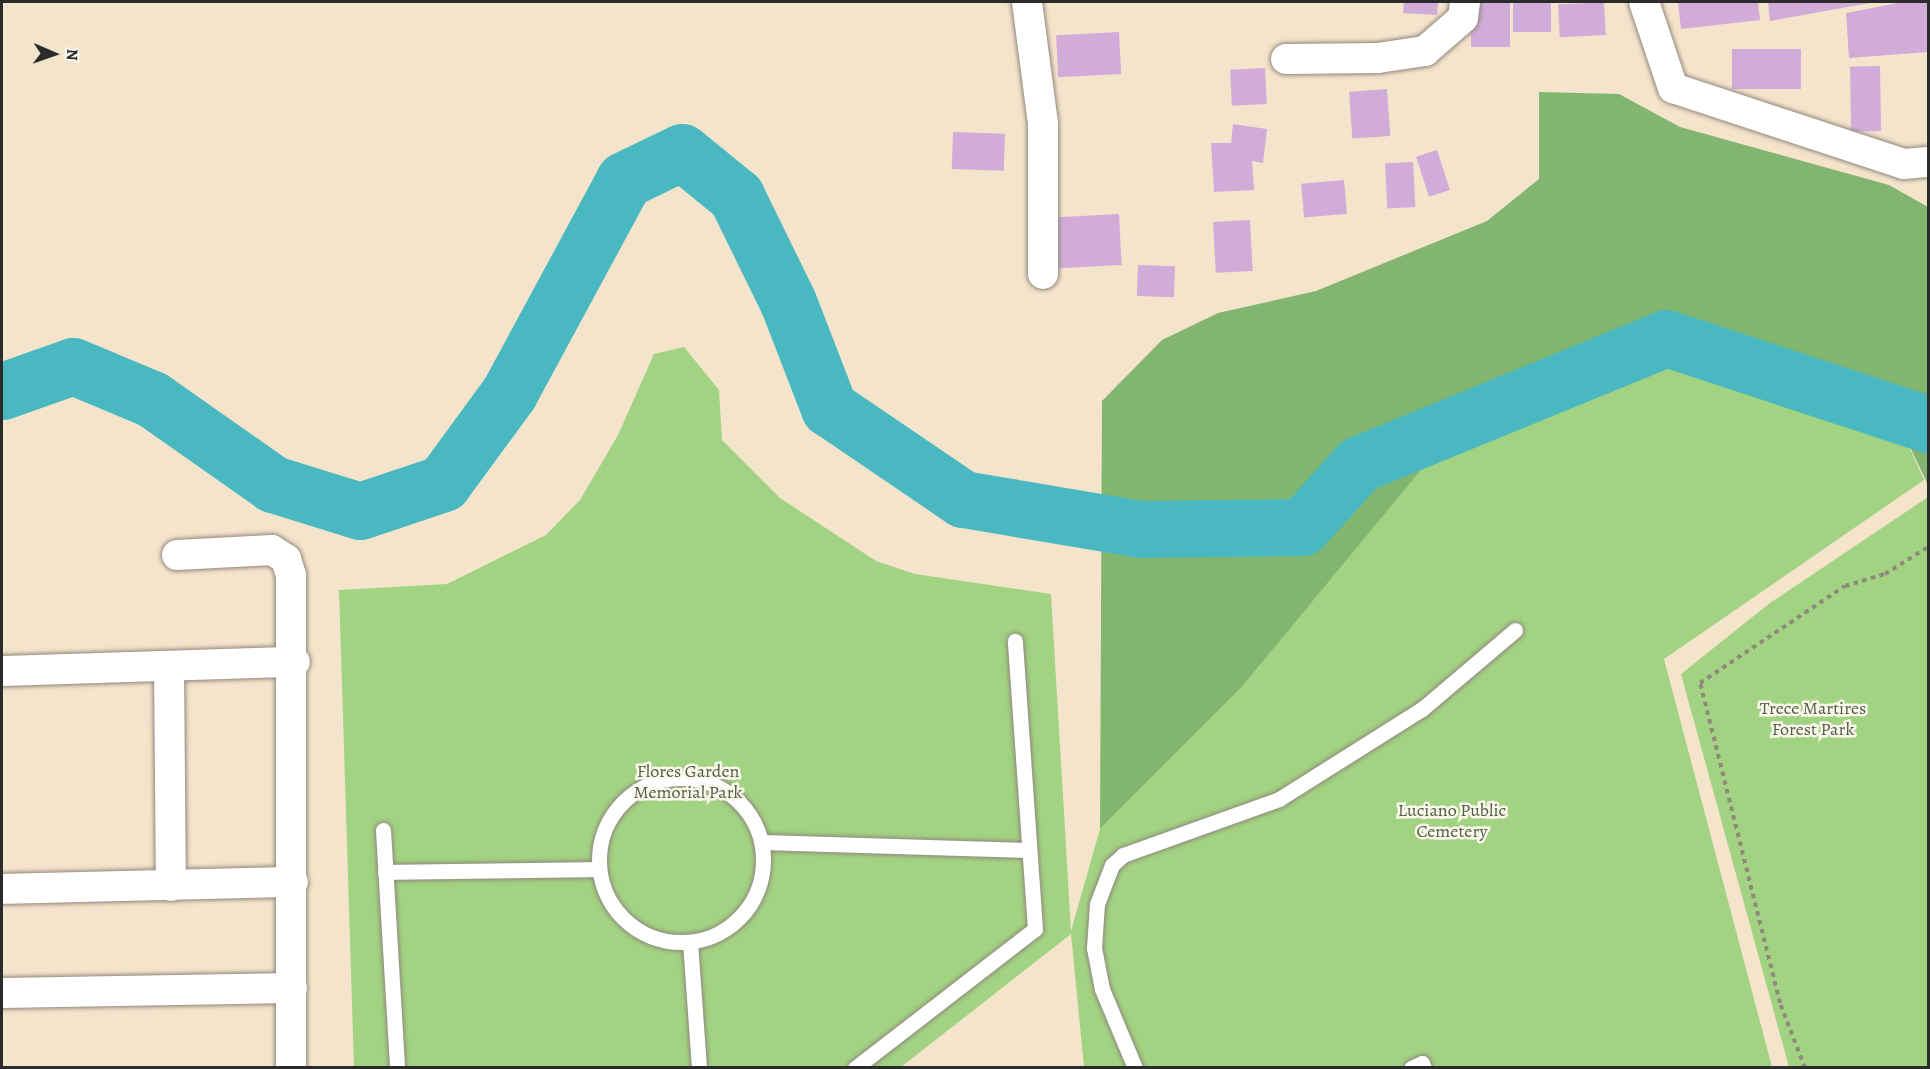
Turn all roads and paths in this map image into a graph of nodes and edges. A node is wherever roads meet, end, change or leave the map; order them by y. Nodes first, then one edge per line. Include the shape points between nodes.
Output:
1 (1027, 2) edge
2 (1465, 2) edge
3 (1644, 2) edge
4 (1286, 59) dead end
5 (1929, 162) edge
6 (1043, 274) dead end
7 (1929, 547) edge
8 (177, 555) dead end
9 (1515, 630) dead end
10 (1015, 641) dead end
11 (295, 662) junction
12 (169, 666) junction
13 (2, 671) edge
14 (383, 830) dead end
15 (760, 842) junction
16 (1029, 850) junction
17 (599, 869) junction
18 (385, 872) junction
19 (293, 882) junction
20 (171, 886) junction
21 (2, 889) edge
22 (690, 942) junction
23 (292, 988) junction
24 (2, 993) edge
25 (291, 1068) edge
26 (397, 1068) edge
27 (699, 1068) edge
28 (855, 1068) edge
29 (1135, 1068) edge
30 (1411, 1068) edge
31 (1424, 1068) edge
32 (1805, 1068) edge

1 - 6 street via 1043,123
2 - 4 street via 1464,18 1425,51 1378,58
3 - 5 street via 1673,88 1904,165
7 - 32 path via 1885,574 1845,585 1700,683 1780,1003
8 - 11 street via 272,550 286,559
9 - 29 lane via 1422,709 1279,799 1123,855 1112,865 1097,904 1095,955 1102,989
10 - 16 lane
11 - 12 street
11 - 19 street
12 - 13 street
12 - 20 street
14 - 18 lane
15 - 16 lane
15 - 17 lane via 736,799 692,779 668,779 624,801 601,844
15 - 22 lane via 763,865 748,908 732,925
16 - 28 lane via 1035,929
17 - 18 lane
17 - 22 lane via 604,890 629,924 668,942
18 - 26 lane
19 - 20 street
19 - 23 street
20 - 21 street
22 - 27 lane
23 - 24 street
23 - 25 street
30 - 31 lane via 1422,1063

